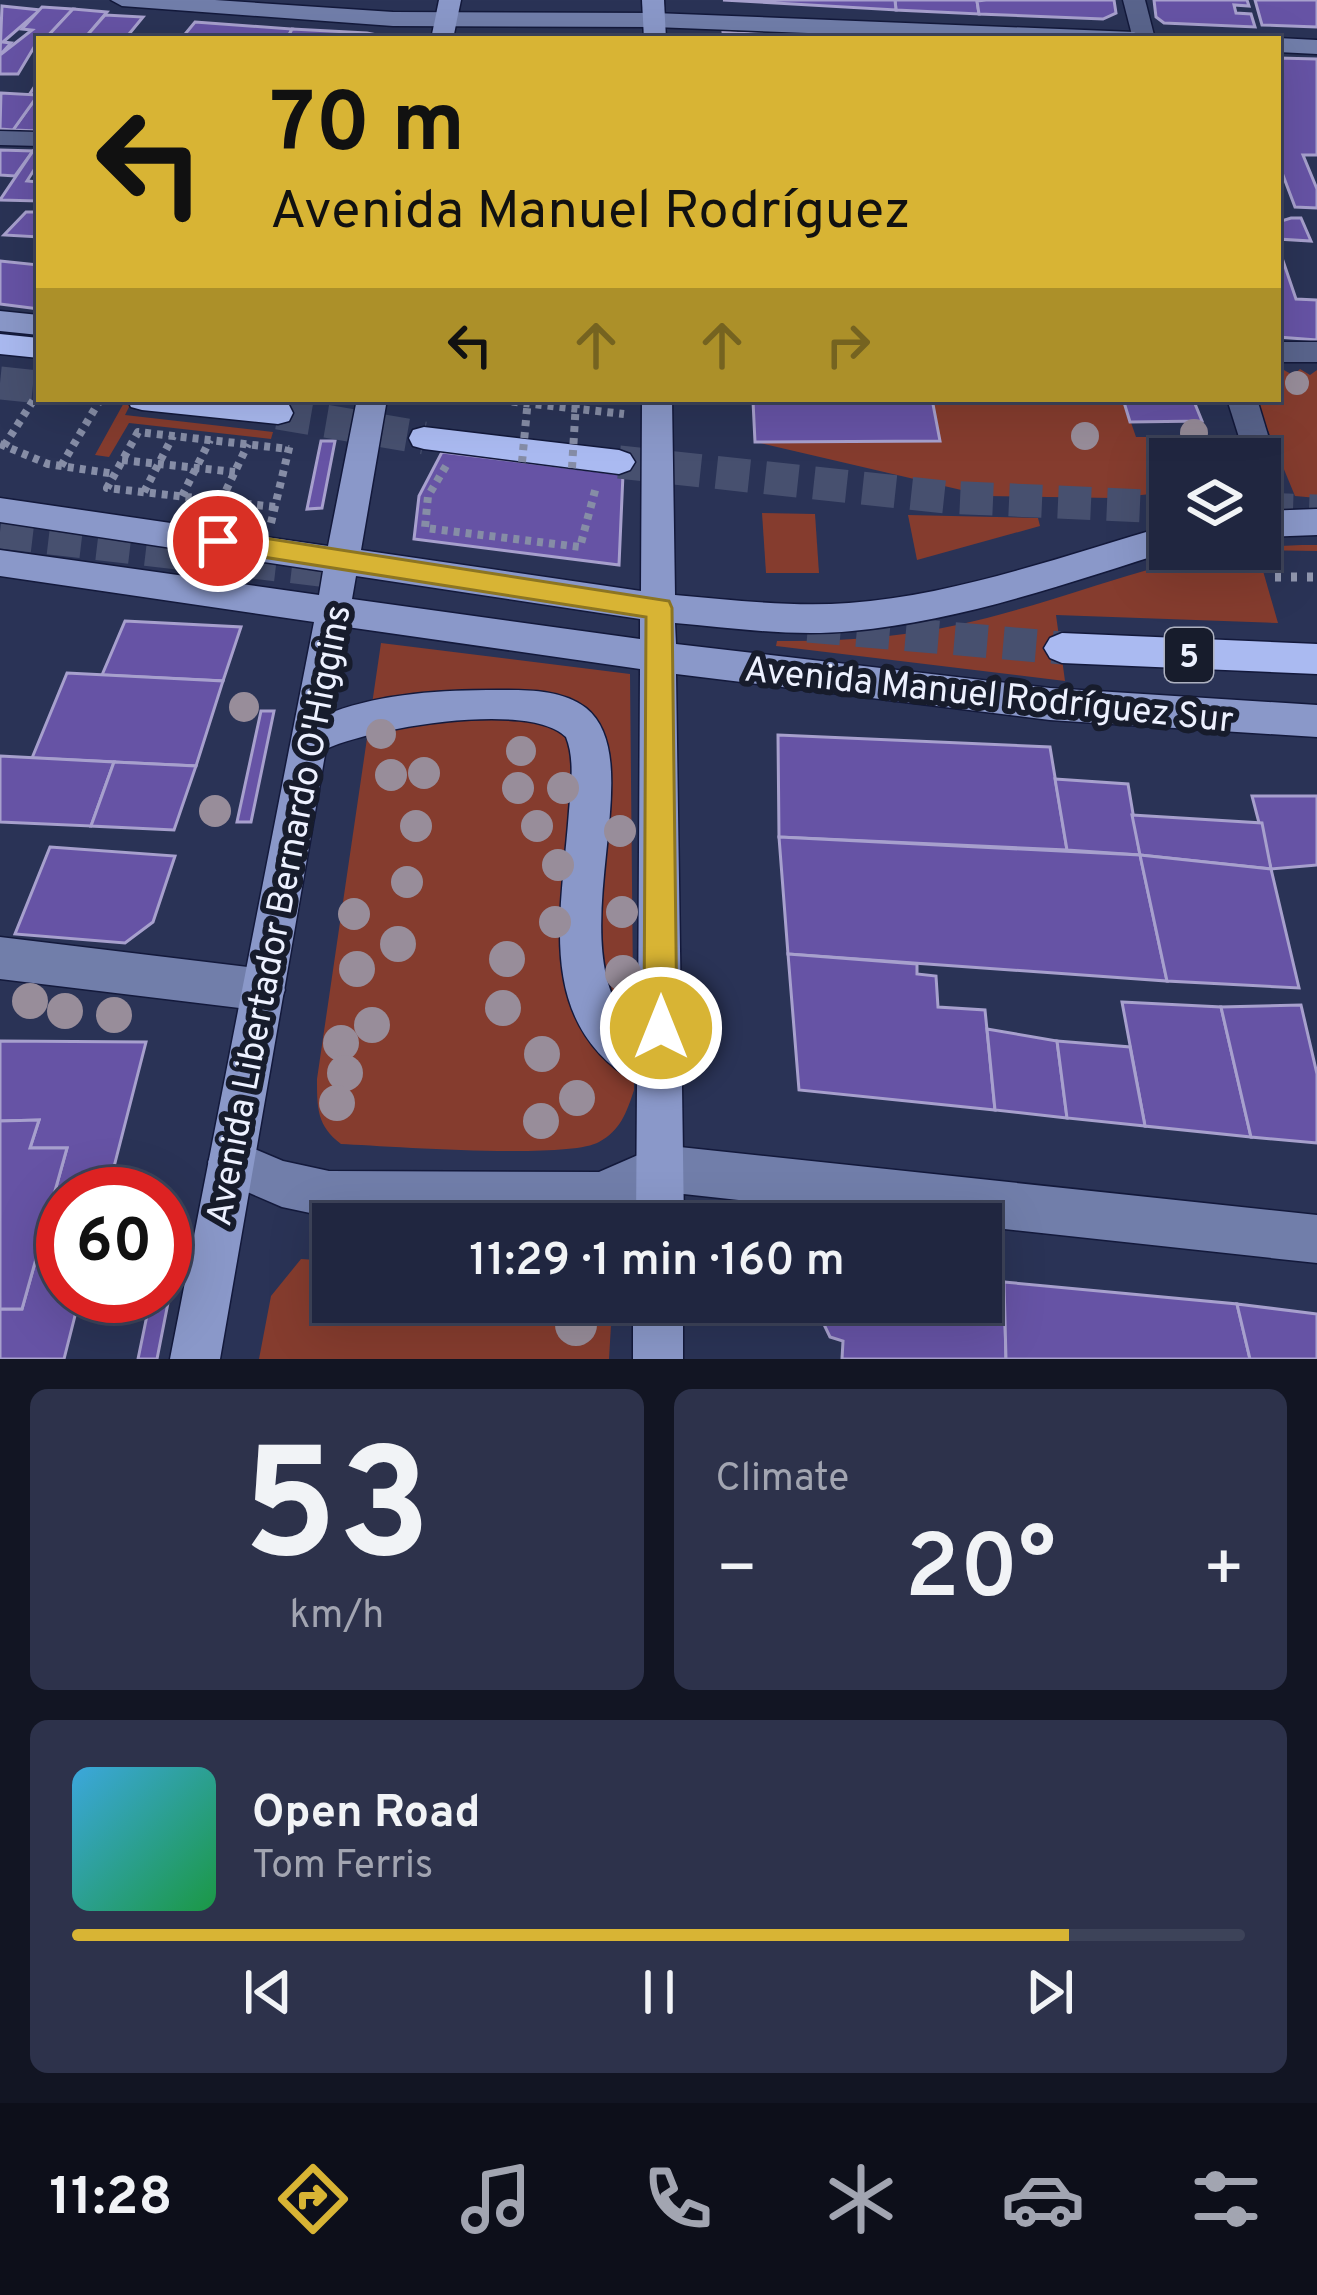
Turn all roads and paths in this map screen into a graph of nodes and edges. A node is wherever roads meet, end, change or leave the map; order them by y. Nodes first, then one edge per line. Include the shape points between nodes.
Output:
1 (122, 0) edge
2 (1134, 0) edge
3 (446, 20) edge
4 (654, 20) edge
5 (1058, 36) edge
6 (1143, 36) edge
7 (1281, 45) edge
8 (1317, 47) edge
9 (0, 138) edge
10 (36, 139) edge
11 (0, 321) edge
12 (36, 325) edge
13 (0, 344) edge
14 (36, 348) edge
15 (1281, 352) edge
16 (1317, 352) edge
17 (36, 396) edge
18 (99, 402) edge
19 (161, 402) edge
20 (371, 402) edge
21 (528, 402) edge
22 (546, 402) edge
23 (577, 402) edge
24 (1243, 402) edge
25 (643, 407) edge
26 (286, 422) joint
27 (173, 436) junction
28 (424, 438) tunnel mouth
29 (1253, 438) edge
30 (210, 440) junction
31 (248, 444) junction
32 (2, 445) edge
33 (289, 449) junction
34 (122, 460) junction
35 (522, 462) dead end
36 (619, 462) tunnel mouth
37 (448, 463) dead end
38 (158, 464) junction
39 (61, 466) junction
40 (196, 467) junction
41 (508, 470) dead end
42 (235, 472) junction
43 (529, 473) dead end
44 (115, 474) junction
45 (144, 492) junction
46 (182, 496) junction
47 (221, 501) junction
48 (275, 507) junction
49 (0, 510) edge
50 (1317, 522) edge
51 (1281, 523) edge
52 (1149, 544) edge
53 (265, 547) junction
54 (343, 560) junction
55 (0, 563) edge
56 (659, 608) junction
57 (333, 613) junction
58 (1062, 648) tunnel mouth
59 (661, 658) junction
60 (1317, 658) edge
61 (1317, 721) edge
62 (310, 740) junction
63 (0, 958) edge
64 (264, 990) junction
65 (661, 1072) junction
66 (231, 1162) junction
67 (661, 1168) junction
68 (660, 1203) edge
69 (1317, 1239) edge
70 (658, 1323) edge
71 (195, 1359) edge
72 (658, 1359) edge

1 - 3 street
2 - 6 street
3 - 4 street
4 - 5 street
7 - 8 street
9 - 10 street
11 - 12 main road
13 - 14 highway
15 - 16 street
17 - 32 path
18 - 39 path
19 - 26 highway
20 - 54 main road, Avenida Libertador Bernardo O'Higgins
21 - 35 path, bridge
22 - 25 path
23 - 37 path, bridge via 569,478 596,482 580,547 425,528 428,496
24 - 29 street
25 - 56 main road
26 - 33 path
27 - 30 path
27 - 34 path via 138,432
27 - 38 path
28 - 36 highway
30 - 31 path
30 - 40 path
31 - 33 path
31 - 42 path
32 - 39 path
33 - 48 path
34 - 38 path
34 - 44 path
38 - 40 path
38 - 45 path
39 - 44 path
40 - 42 path
40 - 46 path
41 - 43 path
42 - 47 path
44 - 45 path via 107,488
45 - 46 path
46 - 47 path
47 - 48 path
48 - 53 path
49 - 53 main road, Avenida Manuel Rodríguez Sur
50 - 51 main road
52 - 56 main road, Avenida Manuel Rodríguez Sur via 878,614 782,618
53 - 54 main road, Avenida Manuel Rodríguez Sur
54 - 56 main road, Avenida Manuel Rodríguez Sur
54 - 57 main road, Avenida Libertador Bernardo O'Higgins
55 - 57 main road, Avenida Manuel Rodríguez Sur
56 - 59 main road
57 - 59 main road, Avenida Manuel Rodríguez Sur
57 - 62 main road, Avenida Libertador Bernardo O'Higgins
58 - 60 highway, 5
59 - 61 main road, Avenida Manuel Rodríguez Sur via 1104,711
59 - 65 main road
62 - 64 main road, Avenida Libertador Bernardo O'Higgins
62 - 65 main road via 367,717 416,710 540,707 574,720 590,746 584,987 609,1036
63 - 64 street
64 - 66 main road, Avenida Libertador Bernardo O'Higgins
65 - 67 main road
66 - 67 street via 329,1194 599,1195
66 - 71 main road, Avenida Libertador Bernardo O'Higgins
67 - 68 main road
67 - 69 street
70 - 72 main road

